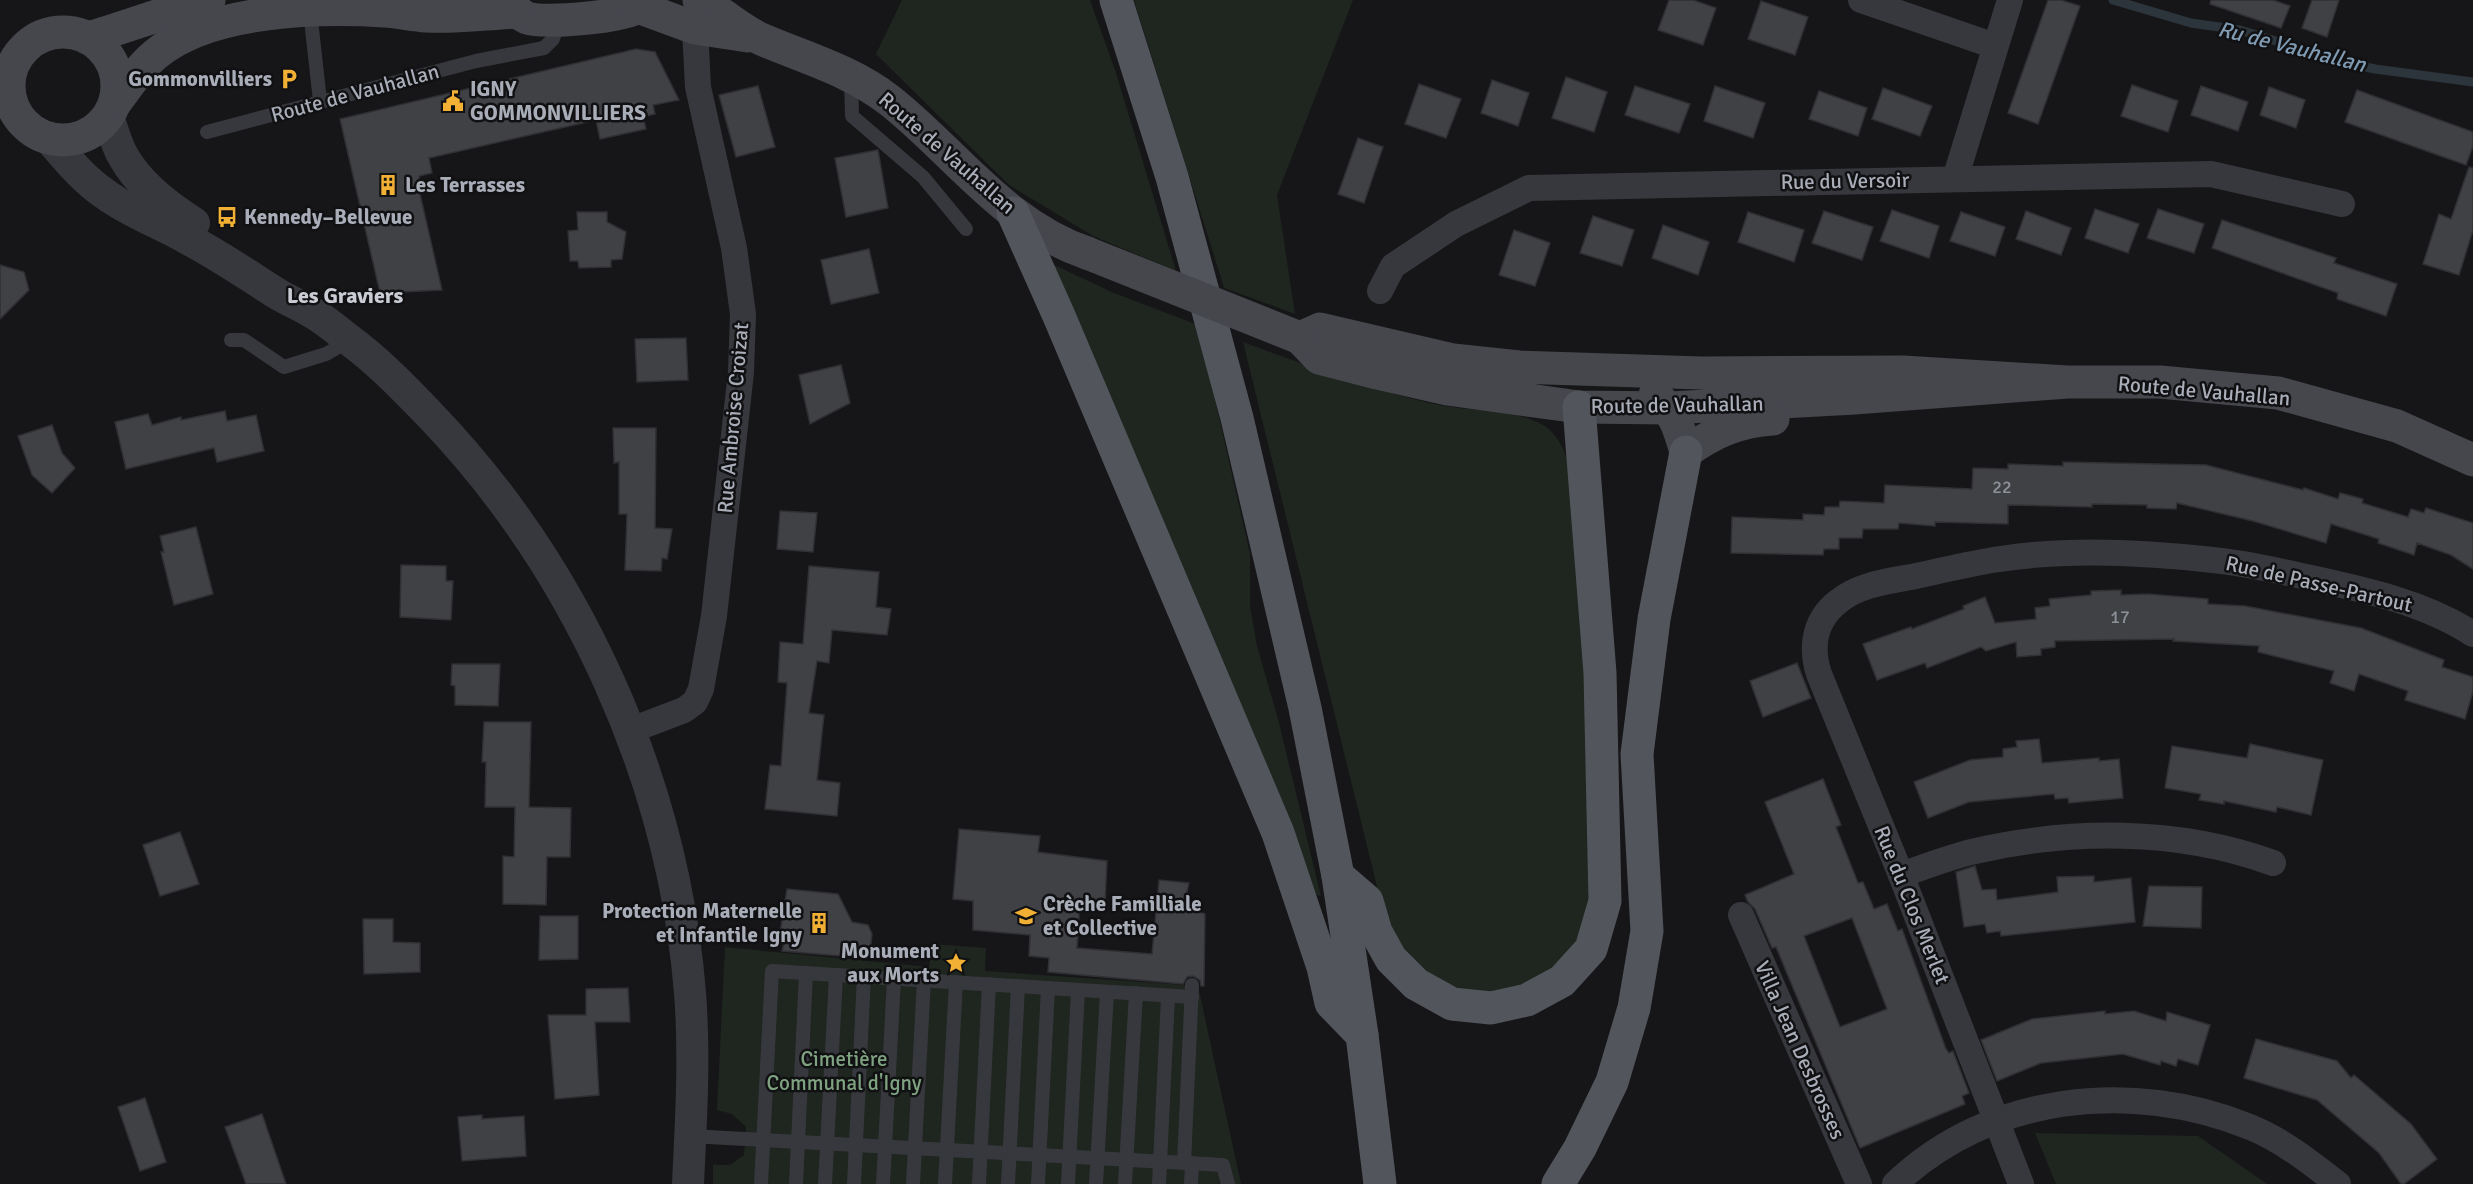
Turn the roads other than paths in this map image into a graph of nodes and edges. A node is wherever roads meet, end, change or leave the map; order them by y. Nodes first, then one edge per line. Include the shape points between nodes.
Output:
1 (209, 0) edge
2 (1116, 0) edge
3 (1861, 0) edge
4 (2010, 0) edge
5 (641, 4) edge
6 (512, 6) edge
7 (310, 10) junction
8 (697, 14) edge
9 (559, 20) junction
10 (88, 38) junction
11 (1995, 46) junction
12 (7, 62) edge
13 (851, 76) junction
14 (320, 101) junction
15 (8, 110) edge
16 (111, 110) junction
17 (207, 132) dead end
18 (49, 138) junction
19 (1955, 179) junction
20 (2342, 204) dead end
21 (1013, 213) junction
22 (966, 229) dead end
23 (1380, 291) dead end
24 (312, 312) junction
25 (1300, 338) junction
26 (231, 340) dead end
27 (350, 340) junction
28 (1627, 370) junction
29 (2067, 382) junction
30 (1854, 398) junction
31 (1580, 407) junction
32 (1670, 408) junction
33 (1686, 452) junction
34 (2473, 460) edge
35 (1818, 625) joint
36 (2473, 634) edge
37 (628, 728) junction
38 (2273, 863) dead end
39 (1901, 874) junction
40 (1338, 876) junction
41 (1741, 915) dead end
42 (806, 973) junction
43 (836, 975) junction
44 (864, 976) junction
45 (894, 979) junction
46 (924, 980) junction
47 (956, 982) junction
48 (989, 984) junction
49 (1018, 986) junction
50 (1048, 988) junction
51 (1078, 990) junction
52 (1107, 992) junction
53 (1136, 993) junction
54 (1168, 996) junction
55 (1362, 1035) junction
56 (1997, 1120) junction
57 (690, 1136) junction
58 (764, 1141) junction
59 (798, 1143) junction
60 (827, 1144) junction
61 (856, 1146) junction
62 (885, 1148) junction
63 (915, 1149) junction
64 (946, 1151) junction
65 (981, 1153) junction
66 (1010, 1154) junction
67 (1040, 1156) junction
68 (1069, 1157) junction
69 (1098, 1159) junction
70 (1127, 1160) junction
71 (1160, 1161) junction
72 (1188, 1163) junction
73 (1223, 1165) junction
74 (688, 1184) edge
75 (761, 1184) edge
76 (796, 1184) edge
77 (825, 1184) edge
78 (854, 1184) edge
79 (883, 1184) edge
80 (913, 1184) edge
81 (945, 1184) edge
82 (979, 1184) edge
83 (1008, 1184) edge
84 (1038, 1184) edge
85 (1068, 1184) edge
86 (1096, 1184) edge
87 (1125, 1184) edge
88 (1159, 1184) edge
89 (1191, 1184) edge
90 (1222, 1184) edge
91 (1228, 1184) edge
92 (1380, 1184) edge
93 (1558, 1184) edge
94 (1859, 1184) edge
95 (1895, 1184) edge
96 (2021, 1184) edge
97 (2338, 1184) edge

1 - 10 main road
2 - 40 main road via 1172,177 1237,418 1305,708
3 - 11 street
4 - 11 street
5 - 8 main road, Route de Vauhallan
5 - 9 main road, Route de Vauhallan via 620,14
6 - 7 main road, Route de Vauhallan via 428,16
6 - 9 main road, Route de Vauhallan via 539,21
7 - 14 lane
7 - 16 main road, Route de Vauhallan via 267,14 196,31 156,54
8 - 13 main road, Route de Vauhallan
8 - 37 street, Rue Ambroise Croizat via 698,87 743,314 741,372 714,616 701,689 684,710
9 - 14 lane, Route de Vauhallan via 553,39 544,48 476,61
10 - 12 main road via 63,31 43,34
10 - 16 main road via 100,45 112,62 118,82
11 - 19 street
12 - 15 main road
13 - 21 main road, Route de Vauhallan via 890,101
13 - 22 lane via 852,116 923,177
14 - 17 lane, Route de Vauhallan
15 - 18 main road
16 - 18 main road via 92,132 76,138
16 - 24 street via 124,158 146,185 162,201 292,284
18 - 24 street via 81,176 105,195 189,239
19 - 20 street, Rue du Versoir via 2211,174
19 - 23 street, Rue du Versoir via 1529,188 1456,224 1393,266
21 - 25 main road, Route de Vauhallan, bridge via 1043,233 1087,253
21 - 55 main road via 1278,833 1323,967 1331,1003
24 - 27 street
25 - 28 main road, Route de Vauhallan via 1320,329 1453,360 1519,367
25 - 31 main road, Route de Vauhallan via 1319,358 1377,373 1447,389
26 - 27 lane via 244,340 284,367 326,354
27 - 37 street via 409,393 499,496 562,589
28 - 29 main road, Route de Vauhallan via 1903,372
28 - 31 main road via 1602,384
28 - 32 main road
29 - 30 main road, Route de Vauhallan
29 - 34 main road, Route de Vauhallan via 2160,382 2278,393 2397,426
30 - 32 main road, Route de Vauhallan
30 - 33 main road via 1826,414 1751,420 1710,435
31 - 32 main road, Route de Vauhallan
31 - 40 main road via 1600,673 1605,901 1591,949 1562,981 1527,1000 1491,1008 1452,1004 1416,984 1391,958 1376,932 1367,901
32 - 33 main road
33 - 93 main road via 1654,619 1637,753 1647,931 1634,1008 1612,1082
35 - 36 street, Rue de Passe-Partout via 1840,600 1865,587 2002,558 2134,553 2272,569 2345,586 2424,609
35 - 39 street, Rue du Clos Merlet via 1814,658 1819,674
37 - 57 street via 658,817 690,991
38 - 39 street via 2246,853 2190,842 2086,836 1969,853
39 - 56 street, Rue du Clos Merlet
40 - 55 main road
41 - 94 street, Villa Jean Desbrosses
42 - 43 lane
42 - 58 lane via 772,971
42 - 59 lane
43 - 44 lane
43 - 60 lane
44 - 45 lane
44 - 61 lane
45 - 46 lane
45 - 62 lane
46 - 47 lane
46 - 63 lane
47 - 48 lane
47 - 64 lane
48 - 49 lane
48 - 65 lane
49 - 50 lane
49 - 66 lane
50 - 51 lane
50 - 67 lane
51 - 52 lane
51 - 68 lane
52 - 53 lane
52 - 69 lane
53 - 54 lane
53 - 70 lane
54 - 71 lane
54 - 72 lane via 1192,991
55 - 92 main road
56 - 95 street via 1948,1144
56 - 96 street, Rue du Clos Merlet
56 - 97 street via 2026,1110 2091,1099 2155,1101 2206,1111 2252,1127 2301,1155
57 - 58 lane
57 - 74 street
58 - 59 lane
58 - 75 lane
59 - 60 lane
59 - 76 lane
60 - 61 lane
60 - 77 lane
61 - 62 lane
61 - 78 lane
62 - 63 lane
62 - 79 lane
63 - 64 lane
63 - 80 lane
64 - 65 lane
64 - 81 lane
65 - 66 lane
65 - 82 lane
66 - 67 lane
66 - 83 lane
67 - 68 lane
67 - 84 lane
68 - 69 lane
68 - 85 lane
69 - 70 lane
69 - 86 lane
70 - 71 lane
70 - 87 lane
71 - 72 lane
71 - 88 lane
72 - 73 lane
72 - 89 lane
73 - 90 lane
73 - 91 lane

